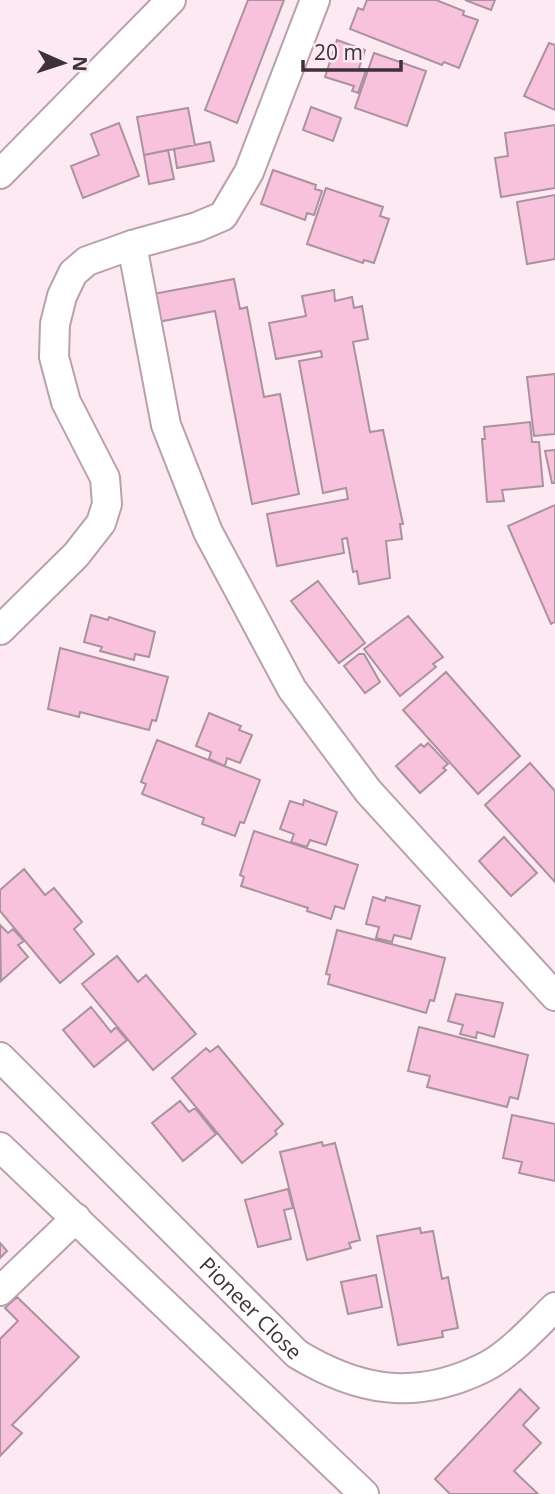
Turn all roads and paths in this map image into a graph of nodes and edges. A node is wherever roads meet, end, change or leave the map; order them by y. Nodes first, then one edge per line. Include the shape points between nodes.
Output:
1 (172, 0) edge
2 (315, 0) edge
3 (0, 174) edge
4 (132, 244) junction
5 (0, 630) edge
6 (555, 996) edge
7 (0, 1057) edge
8 (0, 1147) edge
9 (76, 1218) junction
10 (0, 1291) edge
11 (555, 1307) edge
12 (364, 1494) edge

1 - 3 street
2 - 4 street via 249,172 223,216
4 - 5 street via 87,261 73,273 55,324 58,381 105,478 107,504 102,523
4 - 6 street via 166,425 208,532 292,689 368,791
7 - 11 street, Pioneer Close via 297,1354 324,1371 356,1384 402,1390 442,1383 482,1369
8 - 9 street
9 - 10 street
9 - 12 street

